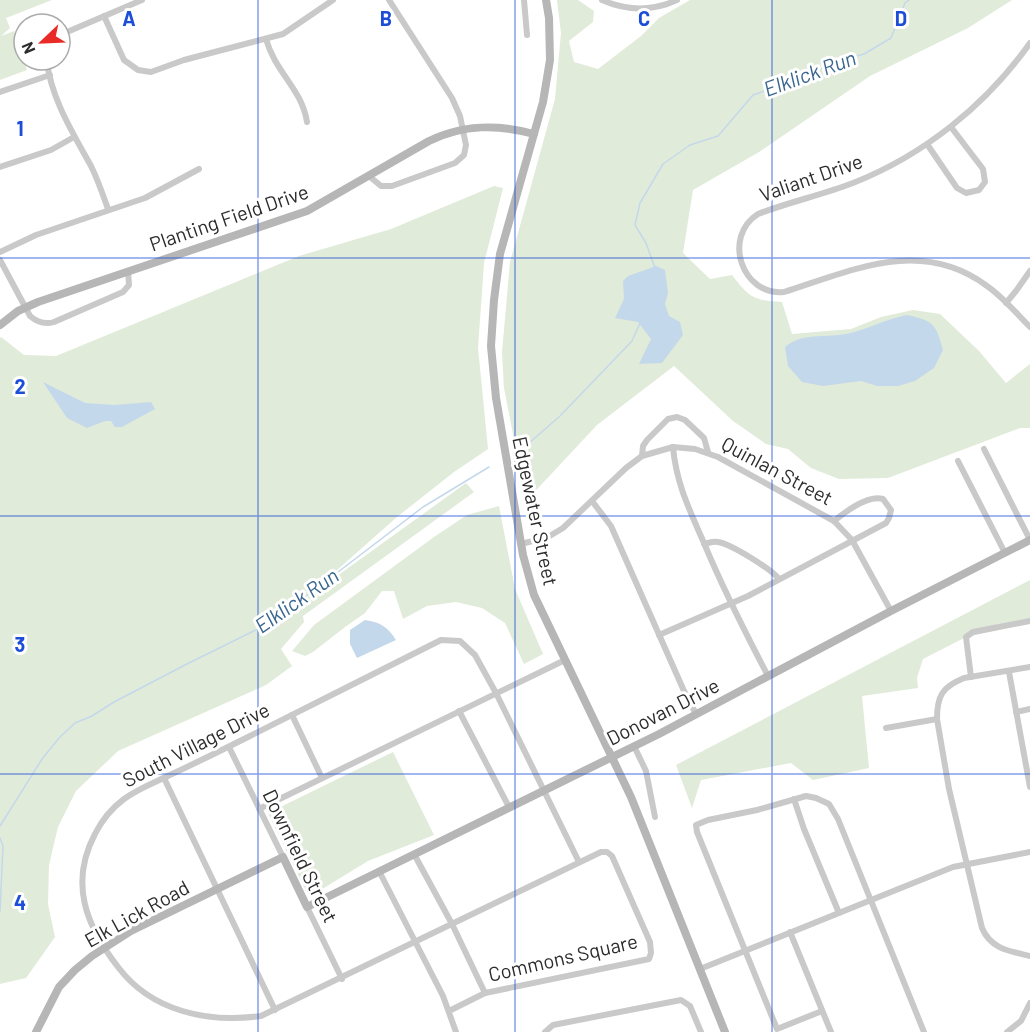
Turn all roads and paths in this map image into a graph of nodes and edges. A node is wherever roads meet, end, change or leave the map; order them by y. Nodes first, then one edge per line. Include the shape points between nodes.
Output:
1 (142, 0) edge
2 (333, 0) edge
3 (389, 0) edge
4 (524, 0) edge
5 (546, 0) edge
6 (602, 0) edge
7 (672, 1) edge
8 (104, 16) junction
9 (72, 30) edge
10 (527, 35) dead end
11 (266, 39) junction
12 (1030, 43) edge
13 (49, 72) edge
14 (50, 75) junction
15 (0, 92) edge
16 (307, 122) dead end
17 (951, 127) junction
18 (463, 129) junction
19 (534, 134) junction
20 (74, 137) junction
21 (927, 144) junction
22 (0, 167) edge
23 (200, 169) dead end
24 (369, 176) junction
25 (108, 209) junction
26 (0, 252) edge
27 (0, 260) edge
28 (1030, 271) edge
29 (128, 272) junction
30 (1006, 303) junction
31 (25, 307) junction
32 (0, 325) edge
33 (1030, 327) edge
34 (673, 447) junction
35 (984, 449) dead end
36 (708, 452) junction
37 (642, 456) junction
38 (958, 461) dead end
39 (592, 501) junction
40 (834, 521) junction
41 (852, 540) junction
42 (1030, 540) edge
43 (521, 544) junction
44 (704, 544) junction
45 (1005, 553) junction
46 (779, 579) junction
47 (730, 604) junction
48 (891, 611) junction
49 (1030, 621) edge
50 (659, 635) junction
51 (565, 660) junction
52 (1030, 668) edge
53 (1009, 672) junction
54 (768, 676) junction
55 (971, 676) junction
56 (496, 693) junction
57 (1030, 709) edge
58 (459, 711) junction
59 (1016, 712) junction
60 (696, 714) junction
61 (292, 715) junction
62 (937, 719) junction
63 (886, 728) dead end
64 (634, 746) junction
65 (229, 747) junction
66 (1027, 752) edge
67 (612, 757) junction
68 (164, 778) junction
69 (322, 778) junction
70 (1030, 787) edge
71 (543, 790) junction
72 (794, 799) junction
73 (509, 807) junction
74 (259, 809) junction
75 (655, 817) dead end
76 (1030, 852) edge
77 (414, 854) junction
78 (283, 857) junction
79 (579, 862) junction
80 (967, 864) junction
81 (379, 871) junction
82 (217, 889) junction
83 (871, 900) junction
84 (307, 907) junction
85 (839, 913) junction
86 (453, 924) junction
87 (790, 932) junction
88 (416, 942) junction
89 (103, 948) junction
90 (745, 951) junction
91 (1030, 956) edge
92 (700, 969) junction
93 (342, 979) junction
94 (485, 993) junction
95 (1030, 1003) edge
96 (274, 1010) junction
97 (449, 1011) junction
98 (822, 1011) junction
99 (36, 1032) edge
100 (456, 1032) edge
101 (545, 1032) edge
102 (700, 1032) edge
103 (725, 1032) edge
104 (831, 1032) edge
105 (924, 1032) edge
106 (1006, 1032) edge

1 - 8 street
2 - 11 street via 292,30
3 - 18 street via 452,98
4 - 10 street
5 - 19 street, Edgewater Street via 550,60
6 - 7 street via 638,9
8 - 9 street
8 - 11 street via 124,60 145,72
11 - 16 street via 276,64 303,103
12 - 17 street, Valiant Drive via 996,85
13 - 14 street
14 - 15 street
14 - 20 street
17 - 21 street, Valiant Drive
17 - 21 street via 983,169 985,182 979,190 966,193 957,188
18 - 19 street, Planting Field Drive via 505,127
18 - 24 street, Planting Field Drive via 429,141
18 - 24 street via 465,150 455,163 392,186 381,186
19 - 43 street, Edgewater Street via 500,254 492,326 494,386
20 - 22 street via 51,150
20 - 25 street via 96,176
21 - 30 street, Valiant Drive via 854,183 752,218 742,229 739,244 748,276 757,286 777,292 879,262 921,260 971,276
23 - 25 street via 145,198
24 - 29 street, Planting Field Drive via 308,211
25 - 26 street
27 - 31 street
28 - 30 street
29 - 31 street, Planting Field Drive
29 - 31 street via 129,285 123,292 54,322 39,322
30 - 33 street, Valiant Drive
31 - 32 street, Planting Field Drive
34 - 36 street, Quinlan Street
34 - 37 street, Quinlan Street
34 - 44 street via 680,489
35 - 42 street
36 - 37 street via 704,438 677,417 668,419 647,440
36 - 40 street, Quinlan Street
37 - 39 street, Quinlan Street
38 - 45 street
39 - 43 street, Quinlan Street via 559,531
39 - 50 street via 611,526
40 - 41 street, Quinlan Street
40 - 41 street via 871,499 887,502 891,510 888,520
41 - 46 street
41 - 48 street, Quinlan Street
42 - 45 street, Donovan Drive
43 - 51 street, Edgewater Street via 534,595
44 - 46 street via 722,543 770,569
44 - 47 street
45 - 48 street, Donovan Drive
46 - 47 street
47 - 50 street
47 - 54 street
48 - 54 street, Donovan Drive
49 - 55 street via 973,632 966,637
50 - 60 street
51 - 56 street
51 - 67 street, Edgewater Street
52 - 53 street
53 - 55 street
53 - 59 street
54 - 60 street, Donovan Drive
55 - 62 street via 956,681 941,693
56 - 58 street
56 - 61 street, South Village Drive via 467,646 460,641 441,640
56 - 71 street, South Village Drive
57 - 59 street
58 - 69 street
58 - 73 street
59 - 66 street
60 - 64 street, Donovan Drive
61 - 65 street, South Village Drive
61 - 69 street
62 - 63 street
62 - 80 street
64 - 67 street, Donovan Drive
64 - 75 street via 646,771
65 - 68 street, South Village Drive
65 - 74 street, Downfield Street
66 - 70 street
67 - 71 street, Donovan Drive
67 - 92 street, Edgewater Street
68 - 82 street
68 - 89 street, South Village Drive via 111,810 84,858 83,900
69 - 74 street
71 - 73 street, Donovan Drive
71 - 79 street, South Village Drive
72 - 83 street via 812,796 829,804
72 - 85 street
72 - 90 street via 696,825
73 - 77 street, Donovan Drive
74 - 78 street, Downfield Street
76 - 80 street
77 - 81 street, Donovan Drive
77 - 86 street
78 - 82 street, Elk Lick Road
78 - 84 street, Downfield Street
79 - 86 street, Commons Square
79 - 94 street, Commons Square via 602,852 612,856 650,942 649,959
80 - 83 street
80 - 91 street via 986,936 1001,949
81 - 84 street, Donovan Drive
81 - 88 street
82 - 89 street, Elk Lick Road
82 - 96 street
83 - 85 street
83 - 105 street
84 - 93 street, Downfield Street
85 - 87 street
86 - 88 street, Commons Square
86 - 94 street
87 - 90 street
87 - 98 street
88 - 93 street, South Village Drive
88 - 97 street
89 - 96 street, South Village Drive via 128,980 151,997 195,1016 240,1019
89 - 99 street, Elk Lick Road via 59,987
90 - 92 street
90 - 98 street via 777,1029
92 - 103 street, Edgewater Street
93 - 96 street, South Village Drive
94 - 97 street, Commons Square
95 - 106 street via 1021,1021
97 - 100 street
98 - 104 street
101 - 102 street via 553,1025 681,1000 690,1006

